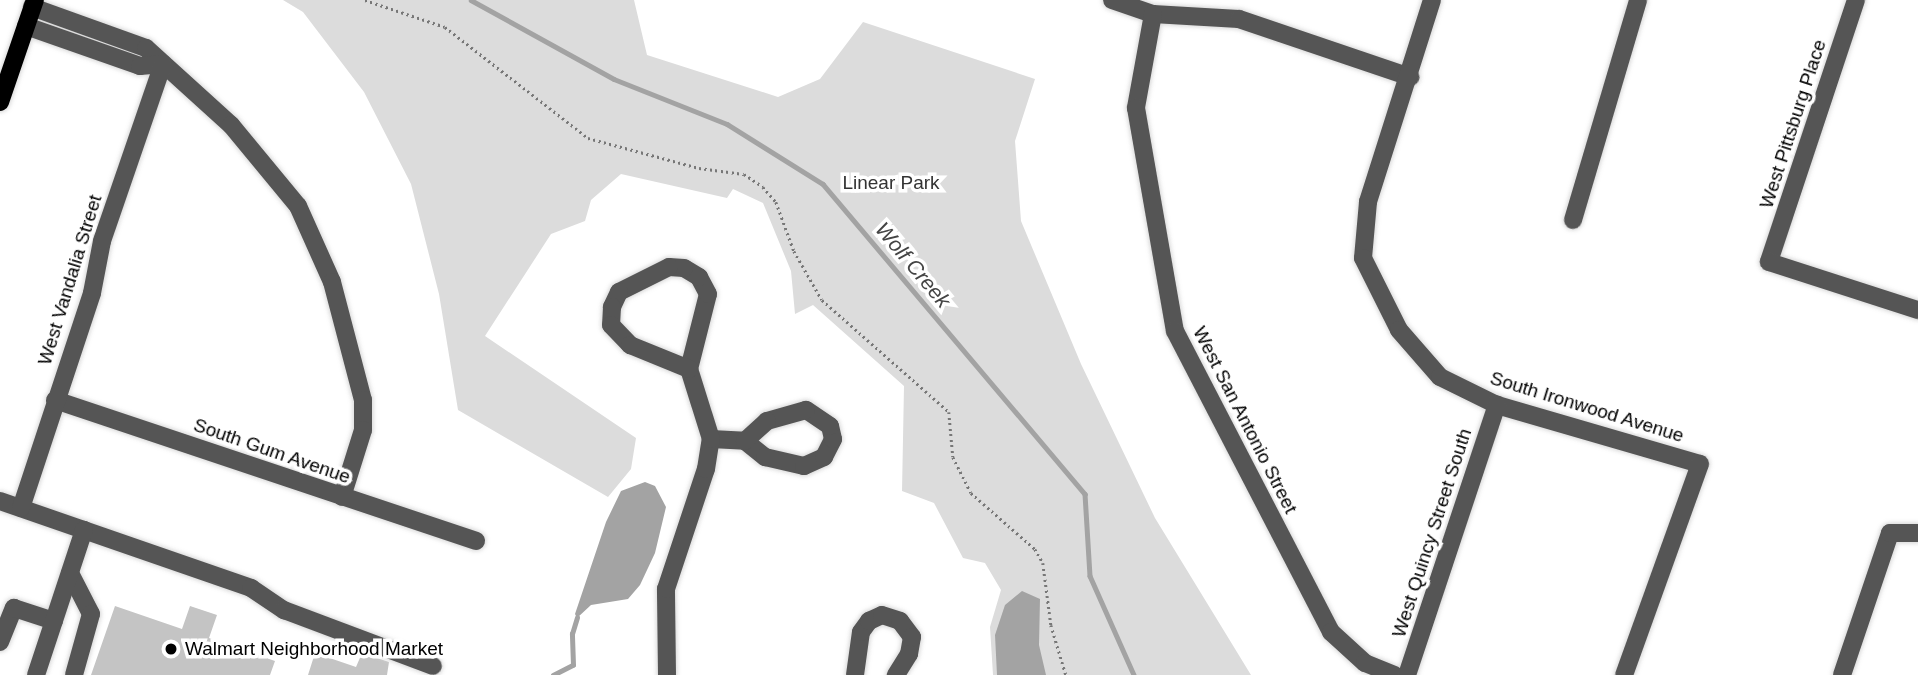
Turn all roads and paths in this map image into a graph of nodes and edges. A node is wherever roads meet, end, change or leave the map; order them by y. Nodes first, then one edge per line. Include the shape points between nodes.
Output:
1 (365, 0) edge
2 (1112, 0) edge
3 (1432, 0) edge
4 (1638, 0) edge
5 (1856, 0) edge
6 (34, 4) edge
7 (1153, 14) junction
8 (26, 26) junction
9 (163, 64) junction
10 (1410, 77) junction
11 (0, 102) edge
12 (1573, 220) dead end
13 (1918, 310) edge
14 (689, 369) junction
15 (55, 400) junction
16 (1497, 405) junction
17 (711, 439) junction
18 (745, 440) junction
19 (342, 497) junction
20 (0, 501) edge
21 (21, 508) junction
22 (84, 530) junction
23 (1918, 533) edge
24 (476, 541) dead end
25 (70, 573) junction
26 (54, 621) junction
27 (0, 642) edge
28 (433, 666) dead end
29 (36, 675) edge
30 (74, 675) edge
31 (667, 675) edge
32 (855, 675) edge
33 (896, 675) edge
34 (1066, 675) edge
35 (1395, 675) edge
36 (1407, 675) edge
37 (1624, 675) edge
38 (1842, 675) edge

1 - 34 path via 445,27 588,138 699,168 744,174 764,187 776,202 794,251 822,300 949,412 953,457 971,492 1035,549 1043,563 1051,625
2 - 7 street
3 - 10 street
4 - 12 street
5 - 13 street, West Pittsburg Place via 1769,262
6 - 8 main road
6 - 9 street via 146,48
7 - 10 street via 1239,19
7 - 35 street, West San Antonio Street via 1136,108 1175,331 1331,632 1365,663
8 - 9 street via 140,66
8 - 11 main road
9 - 15 street, West Vandalia Street via 102,241 92,293
9 - 19 street via 193,86 274,172 317,242 363,400 363,430
10 - 16 street, South Ironwood Avenue via 1367,202 1363,258 1399,330 1440,377
14 - 14 street via 708,294 699,277 684,268 669,267 619,292 611,326 630,345
14 - 17 street
15 - 19 street, South Gum Avenue
15 - 21 street, West Vandalia Street
16 - 36 street, West Quincy Street South
16 - 37 street, South Ironwood Avenue via 1700,464
17 - 18 street
17 - 31 street via 706,469 666,589
18 - 18 street via 767,421 806,410 830,426 833,439 824,457 804,466 765,457
19 - 24 street, South Gum Avenue
20 - 21 street
21 - 22 street
22 - 25 street
22 - 28 street via 251,588 284,610
23 - 38 street via 1890,533
25 - 26 street
25 - 30 street via 91,614
26 - 27 street via 15,608
26 - 29 street
32 - 33 street via 860,632 882,615 900,621 912,637 909,654

